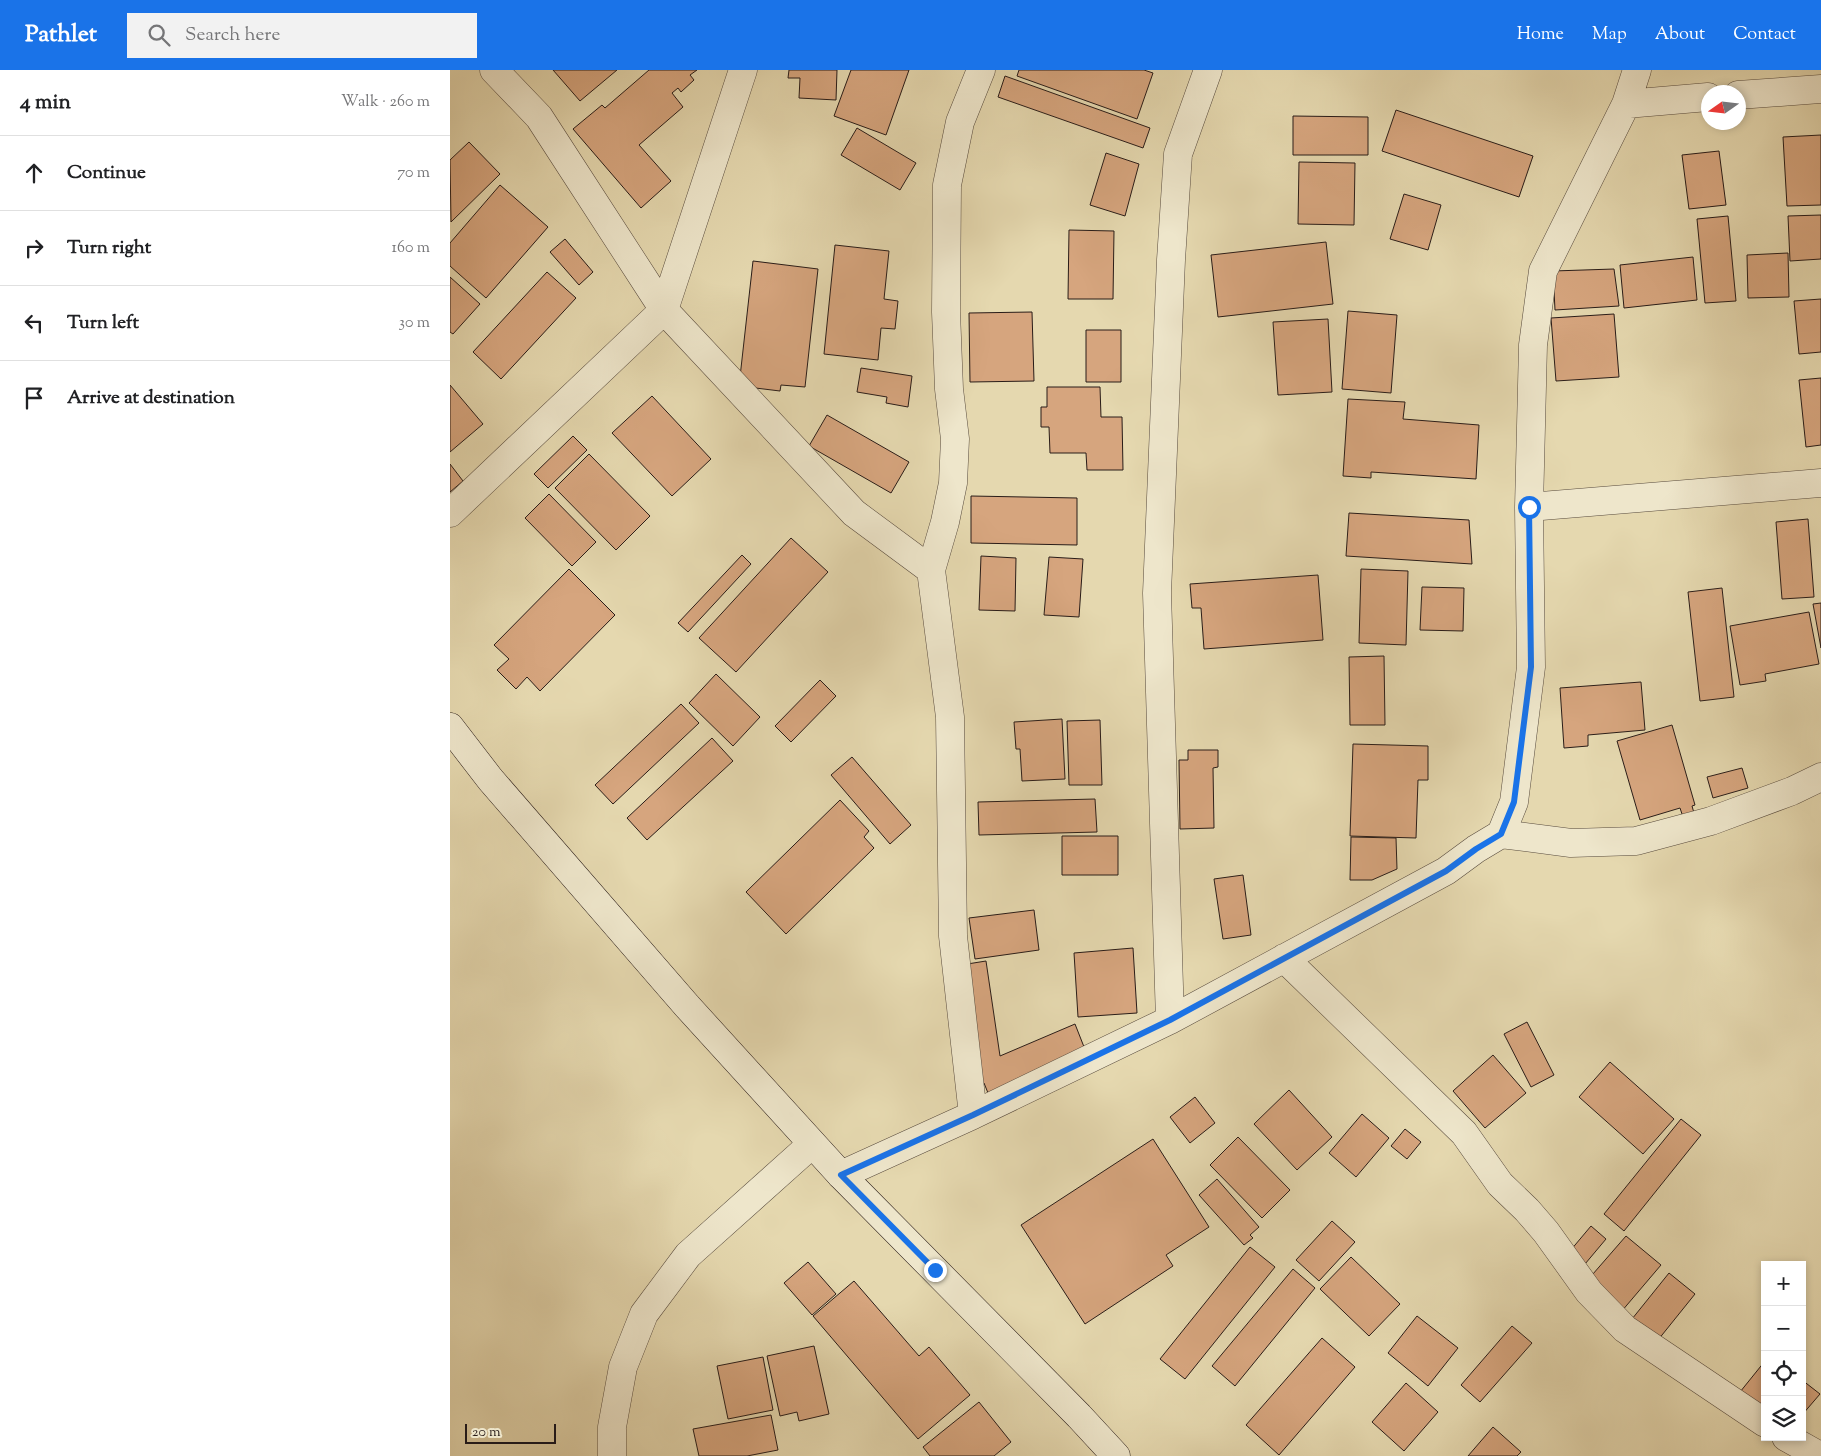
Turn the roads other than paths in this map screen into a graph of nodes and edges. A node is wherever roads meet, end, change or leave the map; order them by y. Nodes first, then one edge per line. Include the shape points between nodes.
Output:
1 (494, 70) edge
2 (743, 70) edge
3 (982, 70) edge
4 (1208, 70) edge
5 (1637, 70) edge
6 (1821, 88) edge
7 (1746, 94) edge
8 (1701, 99) edge
9 (1626, 104) junction
10 (664, 310) junction
11 (1821, 483) edge
12 (1529, 507) junction
13 (450, 513) edge
14 (931, 570) junction
15 (450, 727) edge
16 (1821, 777) edge
17 (1501, 834) junction
18 (1284, 958) junction
19 (1170, 1020) junction
20 (973, 1115) junction
21 (812, 1144) junction
22 (841, 1175) junction
23 (1761, 1420) edge
24 (1793, 1441) edge
25 (612, 1456) edge
26 (1116, 1456) edge
27 (1820, 1456) edge

1 - 10 street via 539,117
2 - 10 street
3 - 14 street via 960,122 947,185 946,312 955,439 953,483
4 - 19 street via 1178,154 1156,593
5 - 9 street
6 - 7 street
8 - 9 street
9 - 12 street via 1543,271 1533,345
10 - 13 street
10 - 14 street via 854,513
11 - 12 street
12 - 17 street via 1531,667 1514,802
14 - 20 street via 950,717 953,936
15 - 21 street via 490,779 680,999
16 - 17 street via 1711,821 1636,841 1571,843
17 - 18 street via 1446,871
18 - 19 street
18 - 23 street via 1464,1133 1500,1184 1546,1232 1589,1292 1625,1329
19 - 20 street
20 - 22 street
21 - 22 street
21 - 25 street via 688,1255 644,1314 623,1367 612,1426
22 - 26 street
24 - 27 street

